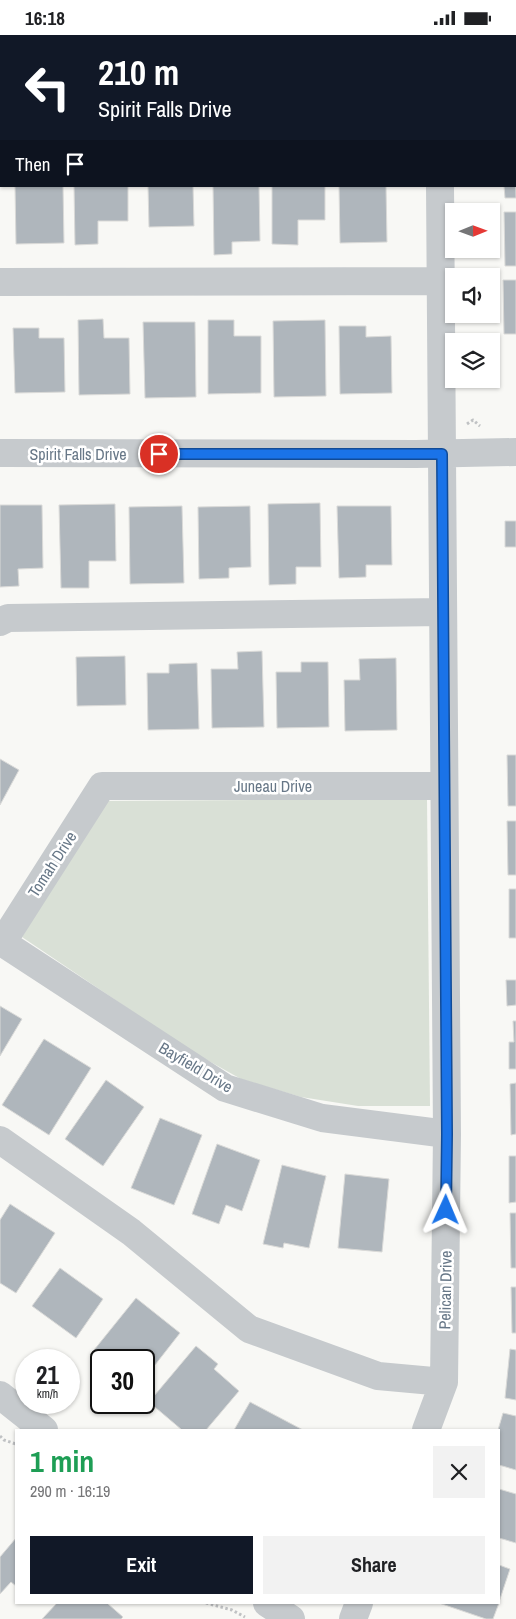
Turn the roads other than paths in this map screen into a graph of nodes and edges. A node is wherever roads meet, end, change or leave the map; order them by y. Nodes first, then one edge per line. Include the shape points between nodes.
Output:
1 (440, 187) edge
2 (0, 281) edge
3 (441, 281) junction
4 (516, 452) edge
5 (0, 453) edge
6 (442, 454) junction
7 (443, 612) junction
8 (0, 622) edge
9 (102, 786) joint
10 (444, 786) junction
11 (1, 942) edge
12 (447, 1134) junction
13 (0, 1140) edge
14 (444, 1382) junction
15 (0, 1395) edge
16 (43, 1429) edge
17 (426, 1429) edge
18 (269, 1604) edge
19 (359, 1604) edge
20 (292, 1619) edge
21 (353, 1619) edge

1 - 3 street, Pelican Drive
2 - 3 street
3 - 6 street, Pelican Drive
4 - 6 street, Spirit Falls Drive
5 - 6 street, Spirit Falls Drive
6 - 7 street, Pelican Drive
7 - 8 street via 8,618
7 - 10 street, Pelican Drive
9 - 10 street, Juneau Drive
9 - 11 street, Tomah Drive
10 - 12 street, Pelican Drive
11 - 12 street, Bayfield Drive via 225,1088 322,1119
12 - 14 street, Pelican Drive
13 - 14 street via 131,1232 250,1329 378,1376
14 - 17 street, Pelican Drive
15 - 16 street
18 - 20 street
19 - 21 street

